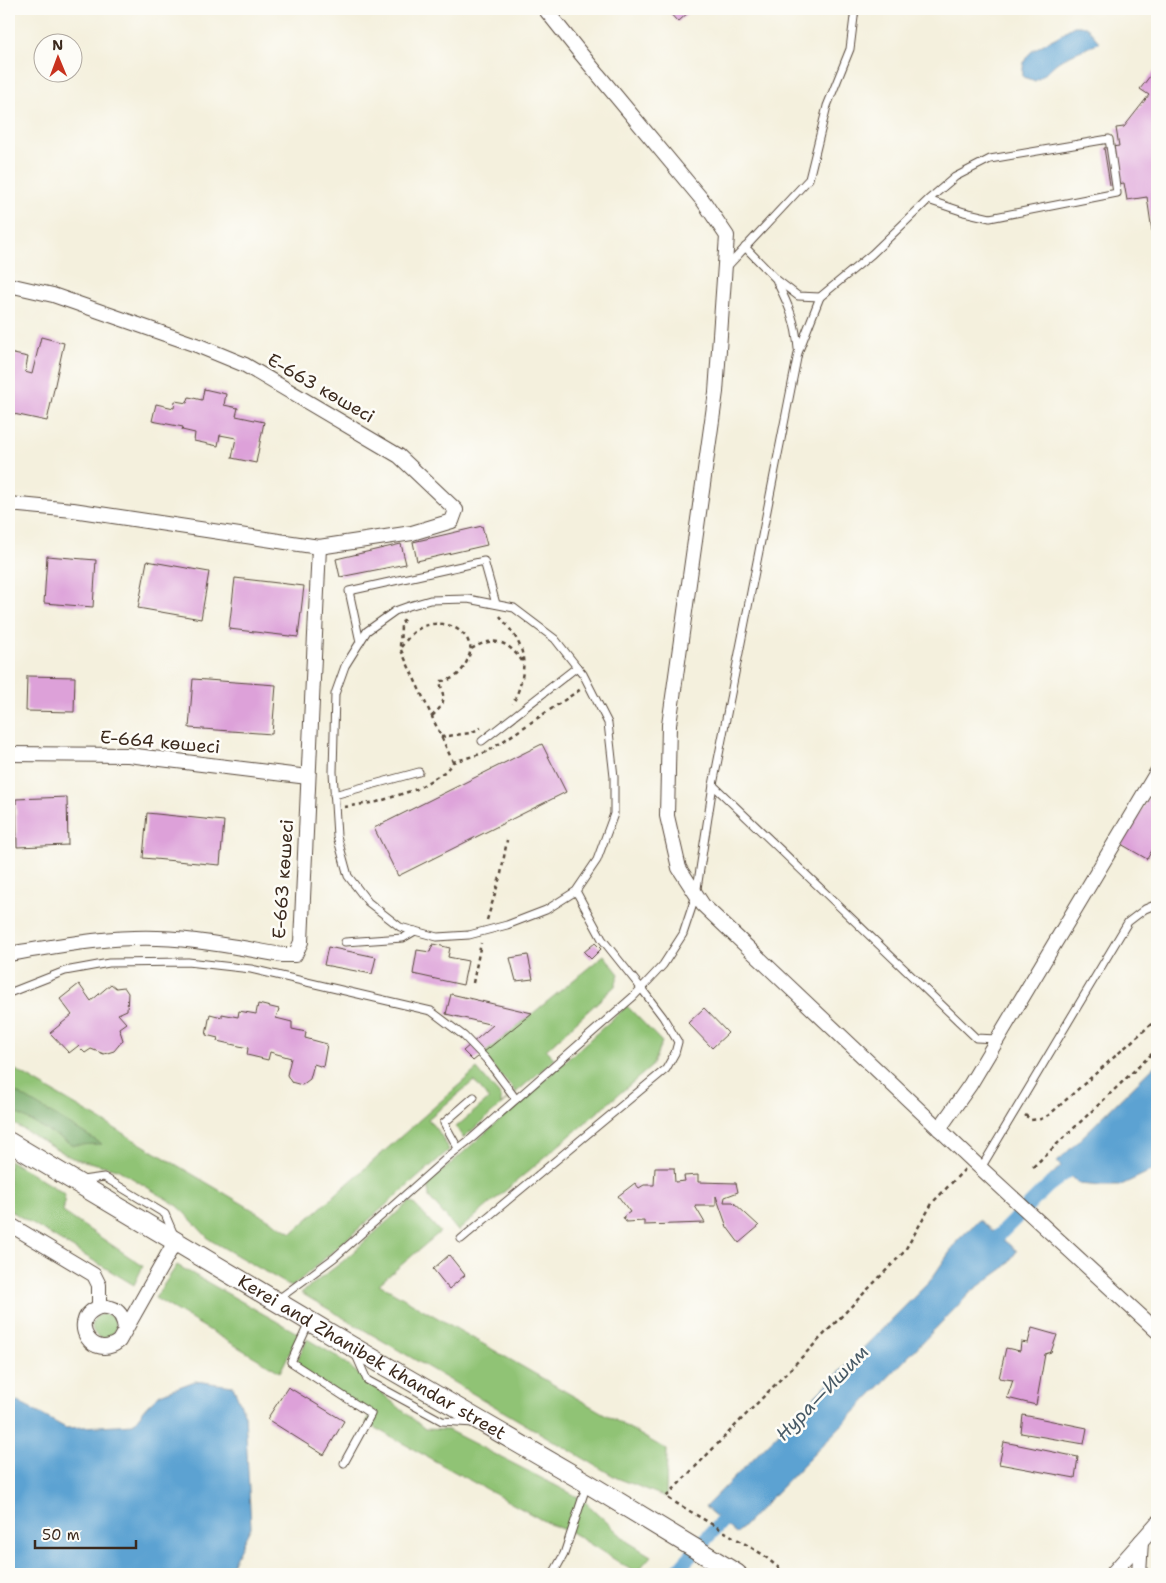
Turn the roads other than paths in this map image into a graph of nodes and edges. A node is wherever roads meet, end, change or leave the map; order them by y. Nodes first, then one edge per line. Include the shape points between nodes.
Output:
1 (545, 9) edge
2 (855, 9) edge
3 (928, 200) junction
4 (745, 247) junction
5 (726, 268) junction
6 (776, 279) junction
7 (9, 285) edge
8 (820, 297) junction
9 (798, 353) junction
10 (9, 504) edge
11 (319, 547) junction
12 (493, 604) junction
13 (360, 642) junction
14 (578, 667) junction
15 (482, 741) dead end
16 (9, 754) edge
17 (419, 772) dead end
18 (1157, 772) edge
19 (308, 777) junction
20 (713, 784) junction
21 (334, 795) junction
22 (576, 892) junction
23 (696, 896) junction
24 (1157, 904) edge
25 (415, 931) junction
26 (345, 942) dead end
27 (9, 954) edge
28 (641, 988) junction
29 (9, 993) edge
30 (998, 1039) junction
31 (474, 1097) dead end
32 (516, 1099) junction
33 (939, 1129) junction
34 (9, 1142) edge
35 (458, 1148) junction
36 (977, 1165) junction
37 (9, 1224) edge
38 (461, 1239) dead end
39 (176, 1240) junction
40 (277, 1301) junction
41 (98, 1307) junction
42 (310, 1320) junction
43 (125, 1329) junction
44 (1157, 1332) edge
45 (344, 1463) dead end
46 (587, 1483) junction
47 (1157, 1523) edge
48 (1141, 1542) junction
49 (553, 1574) edge
50 (737, 1574) edge
51 (1112, 1574) edge
52 (1139, 1574) edge

1 - 5 street via 709,208 728,236
2 - 4 lane via 850,49 828,106 809,179
3 - 3 lane via 990,218 1117,193 1109,138 990,159 955,177
3 - 8 lane via 872,254
4 - 5 lane
4 - 6 lane
5 - 23 street via 716,392 669,725 667,816 679,868
6 - 8 lane via 798,296
6 - 9 lane via 789,306
7 - 11 street, Е-663 көшесі via 53,295 245,365 399,456 456,510 452,520 412,532
8 - 9 lane
9 - 20 lane
10 - 11 street, Е-663 көшесі via 73,510
11 - 19 street, Е-663 көшесі
12 - 13 lane via 468,599 430,600 395,611 367,631
12 - 13 lane via 484,561 349,591
12 - 14 lane via 514,608 555,639
13 - 21 lane via 345,666 335,694
14 - 15 lane
14 - 22 lane via 608,723 614,814 597,860
16 - 19 street, Е-664 көшесі via 128,755
17 - 21 lane
18 - 30 street
19 - 27 street, Е-663 көшесі via 301,942 295,955 193,940 135,938 78,942
20 - 23 lane
20 - 30 lane via 976,1038
21 - 25 lane via 337,836 348,876 368,902 400,927
22 - 25 lane via 546,910 483,932 437,937
22 - 28 lane via 602,939
23 - 28 lane via 683,934 663,965
23 - 33 street
24 - 36 lane via 1128,922 1017,1109
25 - 26 lane via 403,938
28 - 32 lane
28 - 38 lane via 678,1042 666,1069
29 - 32 lane via 65,971 110,963 188,962 251,969 432,1010 470,1042
30 - 33 street
31 - 35 lane via 444,1124
32 - 35 lane
33 - 36 street
34 - 39 main road, Kerei and Zhanibek khandar street
35 - 40 lane via 334,1258
36 - 44 street
37 - 41 street via 94,1274 99,1286
39 - 40 main road, Kerei and Zhanibek khandar street
39 - 43 street
40 - 42 main road, Kerei and Zhanibek khandar street
41 - 43 street via 118,1311
41 - 43 street via 84,1321 89,1341 108,1348 119,1341
42 - 45 lane via 291,1362 371,1414
42 - 46 main road, Kerei and Zhanibek khandar street
46 - 49 lane via 564,1554
46 - 50 main road, Kerei and Zhanibek khandar street
47 - 48 street
48 - 51 street
48 - 52 street

